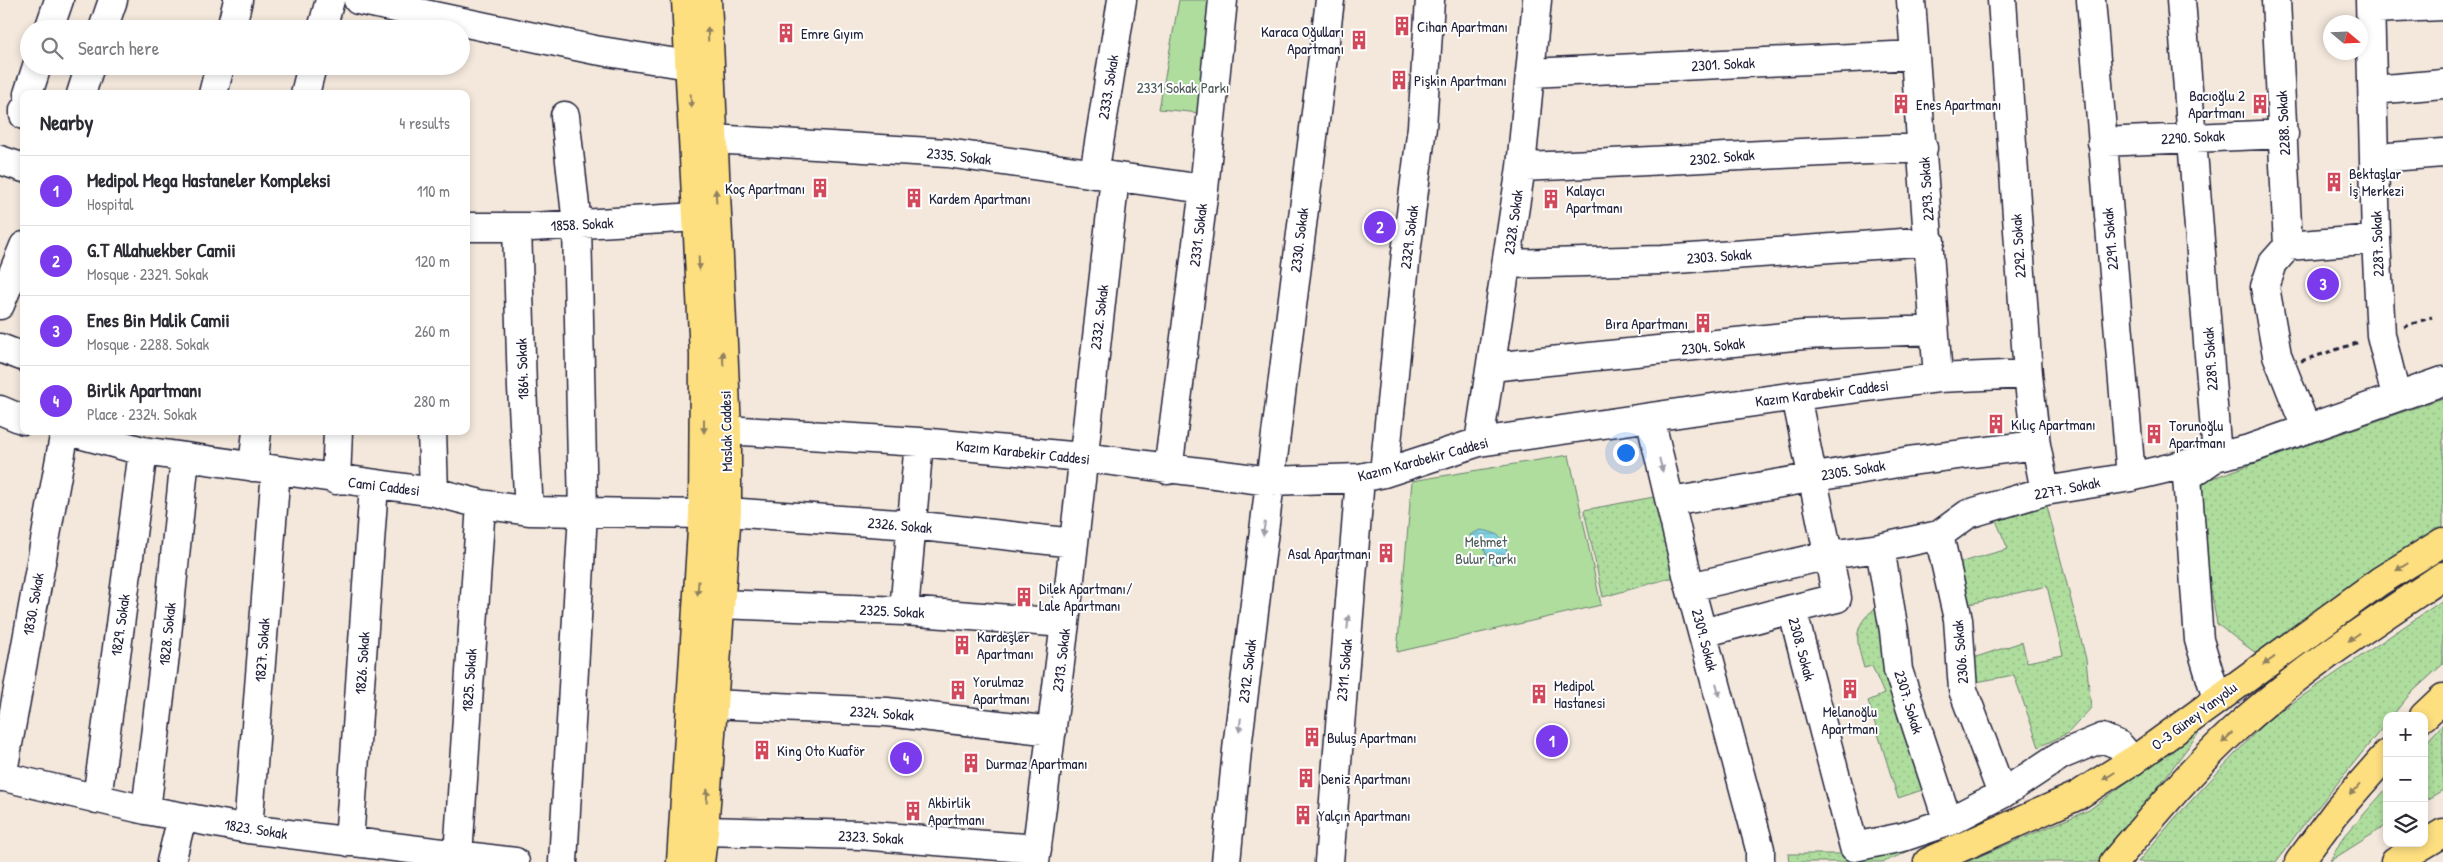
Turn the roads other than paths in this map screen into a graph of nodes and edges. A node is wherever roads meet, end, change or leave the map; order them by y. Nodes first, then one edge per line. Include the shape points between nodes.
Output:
1 (113, 0) edge
2 (238, 0) edge
3 (330, 0) edge
4 (358, 0) edge
5 (686, 0) edge
6 (707, 0) edge
7 (1122, 0) edge
8 (1223, 0) edge
9 (1330, 0) edge
10 (1430, 0) edge
11 (1537, 0) edge
12 (1911, 0) edge
13 (2002, 0) edge
14 (2091, 0) edge
15 (2181, 0) edge
16 (2276, 0) edge
17 (55, 1) edge
18 (2371, 4) edge
19 (2443, 6) edge
20 (51, 20) edge
21 (106, 20) edge
22 (232, 20) edge
23 (324, 20) edge
24 (453, 20) edge
25 (470, 24) edge
26 (1915, 55) junction
27 (689, 65) junction
28 (1530, 73) junction
29 (34, 75) edge
30 (87, 75) edge
31 (218, 75) edge
32 (310, 75) edge
33 (2443, 84) edge
34 (29, 90) edge
35 (82, 90) edge
36 (214, 90) edge
37 (306, 90) edge
38 (2373, 90) junction
39 (565, 116) dead end
40 (2284, 134) junction
41 (2193, 137) junction
42 (713, 139) junction
43 (2102, 142) junction
44 (1923, 148) junction
45 (2443, 153) edge
46 (2376, 158) junction
47 (0, 160) edge
48 (20, 167) edge
49 (1521, 167) junction
50 (1104, 175) junction
51 (1204, 189) junction
52 (697, 217) junction
53 (577, 224) junction
54 (470, 227) edge
55 (517, 227) junction
56 (2376, 239) junction
57 (1930, 241) junction
58 (2288, 246) junction
59 (16, 255) edge
60 (1508, 264) junction
61 (0, 305) edge
62 (1934, 330) junction
63 (0, 348) edge
64 (20, 356) edge
65 (1492, 367) junction
66 (2028, 374) junction
67 (1938, 378) junction
68 (2443, 381) edge
69 (1796, 396) junction
70 (2396, 396) junction
71 (1650, 418) junction
72 (2306, 428) junction
73 (727, 430) junction
74 (66, 435) edge
75 (82, 435) edge
76 (258, 435) edge
77 (338, 435) edge
78 (432, 435) edge
79 (919, 442) junction
80 (1479, 442) junction
81 (2036, 445) junction
82 (143, 451) junction
83 (185, 456) junction
84 (2217, 456) junction
85 (1082, 457) junction
86 (264, 469) junction
87 (1168, 470) junction
88 (1372, 476) junction
89 (1814, 476) junction
90 (2131, 477) junction
91 (336, 480) junction
92 (1270, 481) junction
93 (374, 485) junction
94 (2045, 491) junction
95 (434, 492) junction
96 (1671, 502) junction
97 (481, 504) junction
98 (529, 511) junction
99 (584, 513) junction
100 (715, 513) junction
101 (912, 525) junction
102 (1939, 535) junction
103 (2443, 542) edge
104 (1074, 543) junction
105 (1880, 548) junction
106 (1829, 555) junction
107 (2443, 576) edge
108 (1690, 587) junction
109 (719, 604) junction
110 (1792, 609) junction
111 (904, 611) junction
112 (1065, 624) junction
113 (1703, 633) junction
114 (2443, 698) edge
115 (2217, 699) junction
116 (712, 704) junction
117 (2428, 712) edge
118 (1052, 731) junction
119 (2384, 757) edge
120 (2133, 761) junction
121 (1, 776) edge
122 (2002, 794) junction
123 (97, 799) junction
124 (146, 810) junction
125 (182, 817) junction
126 (1948, 822) junction
127 (248, 829) junction
128 (704, 831) junction
129 (2443, 833) edge
130 (349, 842) junction
131 (1036, 855) edge
132 (458, 856) junction
133 (171, 862) edge
134 (515, 862) edge
135 (564, 862) edge
136 (681, 862) edge
137 (700, 862) edge
138 (1226, 862) edge
139 (1329, 862) edge
140 (1760, 862) edge
141 (1928, 862) edge
142 (2114, 862) edge
143 (2299, 862) edge
144 (2395, 862) edge

1 - 21 street
2 - 22 street
3 - 23 street
4 - 24 street
5 - 27 main road, Maslak Caddesi
42 -> 6 main road, Maslak Caddesi
7 - 50 street, 2333. Sokak
8 - 51 street, 2331. Sokak
9 - 92 street, 2330. Sokak
10 - 88 street, 2329. Sokak via 1422,127
11 - 28 street, 2328. Sokak
12 - 26 street, 2293. Sokak
13 - 66 street, 2292. Sokak
14 - 43 street, 2291. Sokak
15 - 41 street, 2289. Sokak
16 - 40 street, 2288. Sokak
17 - 20 street
18 - 19 street
18 - 38 street, 2287. Sokak
25 - 27 street via 595,50
26 - 28 street, 2301. Sokak
26 - 44 street, 2293. Sokak
27 -> 52 main road, Maslak Caddesi
28 - 49 street, 2328. Sokak
29 - 34 street
30 - 35 street
31 - 36 street
32 - 37 street
33 - 38 street
38 - 46 street, 2287. Sokak
39 - 53 street
40 - 41 street, 2290. Sokak
40 - 58 street, 2288. Sokak
41 - 43 street, 2290. Sokak
41 - 84 street, 2289. Sokak
42 - 50 street, 2335. Sokak via 947,153
73 -> 42 main road, Maslak Caddesi
43 - 90 street, 2291. Sokak
44 - 49 street, 2302. Sokak
44 - 57 street, 2293. Sokak
45 - 46 street
46 - 56 street, 2287. Sokak
47 - 48 street
49 - 60 street, 2328. Sokak
50 - 51 street, 2335. Sokak
50 - 85 street, 2332. Sokak
51 - 87 street, 2331. Sokak
52 - 53 street, 1858. Sokak
52 -> 100 main road, Maslak Caddesi
53 - 55 street, 1858. Sokak
53 - 99 street
54 - 55 street, 1858. Sokak
55 - 98 street, 1864. Sokak
56 - 58 street
56 - 70 street, 2287. Sokak via 2381,336
57 - 60 street, 2303. Sokak via 1662,260
57 - 62 street, 2293. Sokak
58 - 72 street via 2273,263 2265,287 2277,354
59 - 61 street
60 - 65 street, 2328. Sokak
62 - 65 street, 2304. Sokak via 1804,335
62 - 67 street, 2293. Sokak
63 - 64 street
65 - 80 street, 2328. Sokak
66 - 67 street, Kazım Karabekir Caddesi
66 - 81 street, 2292. Sokak
67 - 69 street, Kazım Karabekir Caddesi
68 - 70 street, 2277. Sokak
69 - 71 street, Kazım Karabekir Caddesi
69 - 89 street, 2308. Sokak
70 - 72 street, 2277. Sokak
71 - 80 street, Kazım Karabekir Caddesi
71 -> 96 street, 2309. Sokak
72 - 84 street, 2277. Sokak via 2249,449
73 - 79 street, Kazım Karabekir Caddesi
73 - 100 main road, Maslak Caddesi
74 - 121 street, 1830. Sokak
75 - 82 street, Cami Caddesi
76 - 86 street, 1827. Sokak
77 - 91 street
78 - 95 street
79 - 85 street, Kazım Karabekir Caddesi
79 - 101 street
80 - 88 street, Kazım Karabekir Caddesi
81 - 89 street, 2305. Sokak
81 - 94 street, 2292. Sokak
82 - 83 street, Cami Caddesi
82 - 123 street, 1829. Sokak
83 - 86 street, Cami Caddesi
83 - 124 street, 1828. Sokak
84 - 90 street, 2277. Sokak
84 - 115 street via 2187,477 2199,640
85 - 87 street, Kazım Karabekir Caddesi
85 - 104 street, 2313. Sokak
86 - 91 street, Cami Caddesi
86 - 127 street, 1827. Sokak
87 - 92 street, Kazım Karabekir Caddesi
88 - 92 street, Kazım Karabekir Caddesi
139 -> 88 street, 2311. Sokak
89 - 96 street, 2305. Sokak
89 - 106 street, 2308. Sokak
90 - 94 street, 2277. Sokak
91 - 93 street, Cami Caddesi
92 -> 138 street, 2312. Sokak
93 - 95 street, Cami Caddesi
93 - 130 street, 1826. Sokak
94 - 102 street, 2277. Sokak via 1968,514
95 - 97 street, Cami Caddesi
96 - 108 street, 2309. Sokak
97 - 98 street, Cami Caddesi
97 - 132 street, 1825. Sokak
98 - 99 street, Cami Caddesi
99 - 100 street, Cami Caddesi
99 - 135 street
100 - 101 street, 2326. Sokak
100 - 109 main road, Maslak Caddesi
100 -> 136 main road, Maslak Caddesi
101 - 104 street, 2326. Sokak
101 - 111 street
102 - 105 street, 2277. Sokak
102 - 122 street, 2306. Sokak via 1958,619 1963,690
103 -> 115 main road, O-3 Güney Yanyolu via 2380,581
104 - 112 street, 2313. Sokak
105 - 106 street, 2277. Sokak
105 - 126 street, 2307. Sokak via 1898,670
106 - 108 street, 2277. Sokak
106 - 110 street, 2308. Sokak via 1837,598
107 -> 142 main road via 2296,678 2242,722 2189,776
108 - 113 street, 2309. Sokak
109 - 111 street, 2325. Sokak
109 - 116 main road, Maslak Caddesi
110 - 113 street
110 - 126 street, 2308. Sokak via 1854,847 1903,838
111 - 112 street, 2325. Sokak
112 - 118 street, 2313. Sokak
113 -> 140 street, 2309. Sokak via 1760,849
114 - 117 main road
115 - 120 main road, O-3 Güney Yanyolu
116 - 118 street, 2324. Sokak via 887,712
128 -> 116 main road, Maslak Caddesi
118 - 131 street, 2313. Sokak
119 -> 143 main road via 2337,811
120 - 122 street via 2119,745 2102,738 2061,755
120 -> 141 main road, O-3 Güney Yanyolu via 2077,796
121 - 123 street, 1823. Sokak
122 - 126 street
123 - 124 street, 1823. Sokak
124 - 125 street, 1823. Sokak
125 - 127 street, 1823. Sokak
125 - 133 street
127 - 130 street, 1823. Sokak
128 - 131 street, 2323. Sokak via 860,835
128 - 137 main road, Maslak Caddesi
129 - 144 main road
130 - 132 street, 1823. Sokak
132 - 134 street, 1823. Sokak

